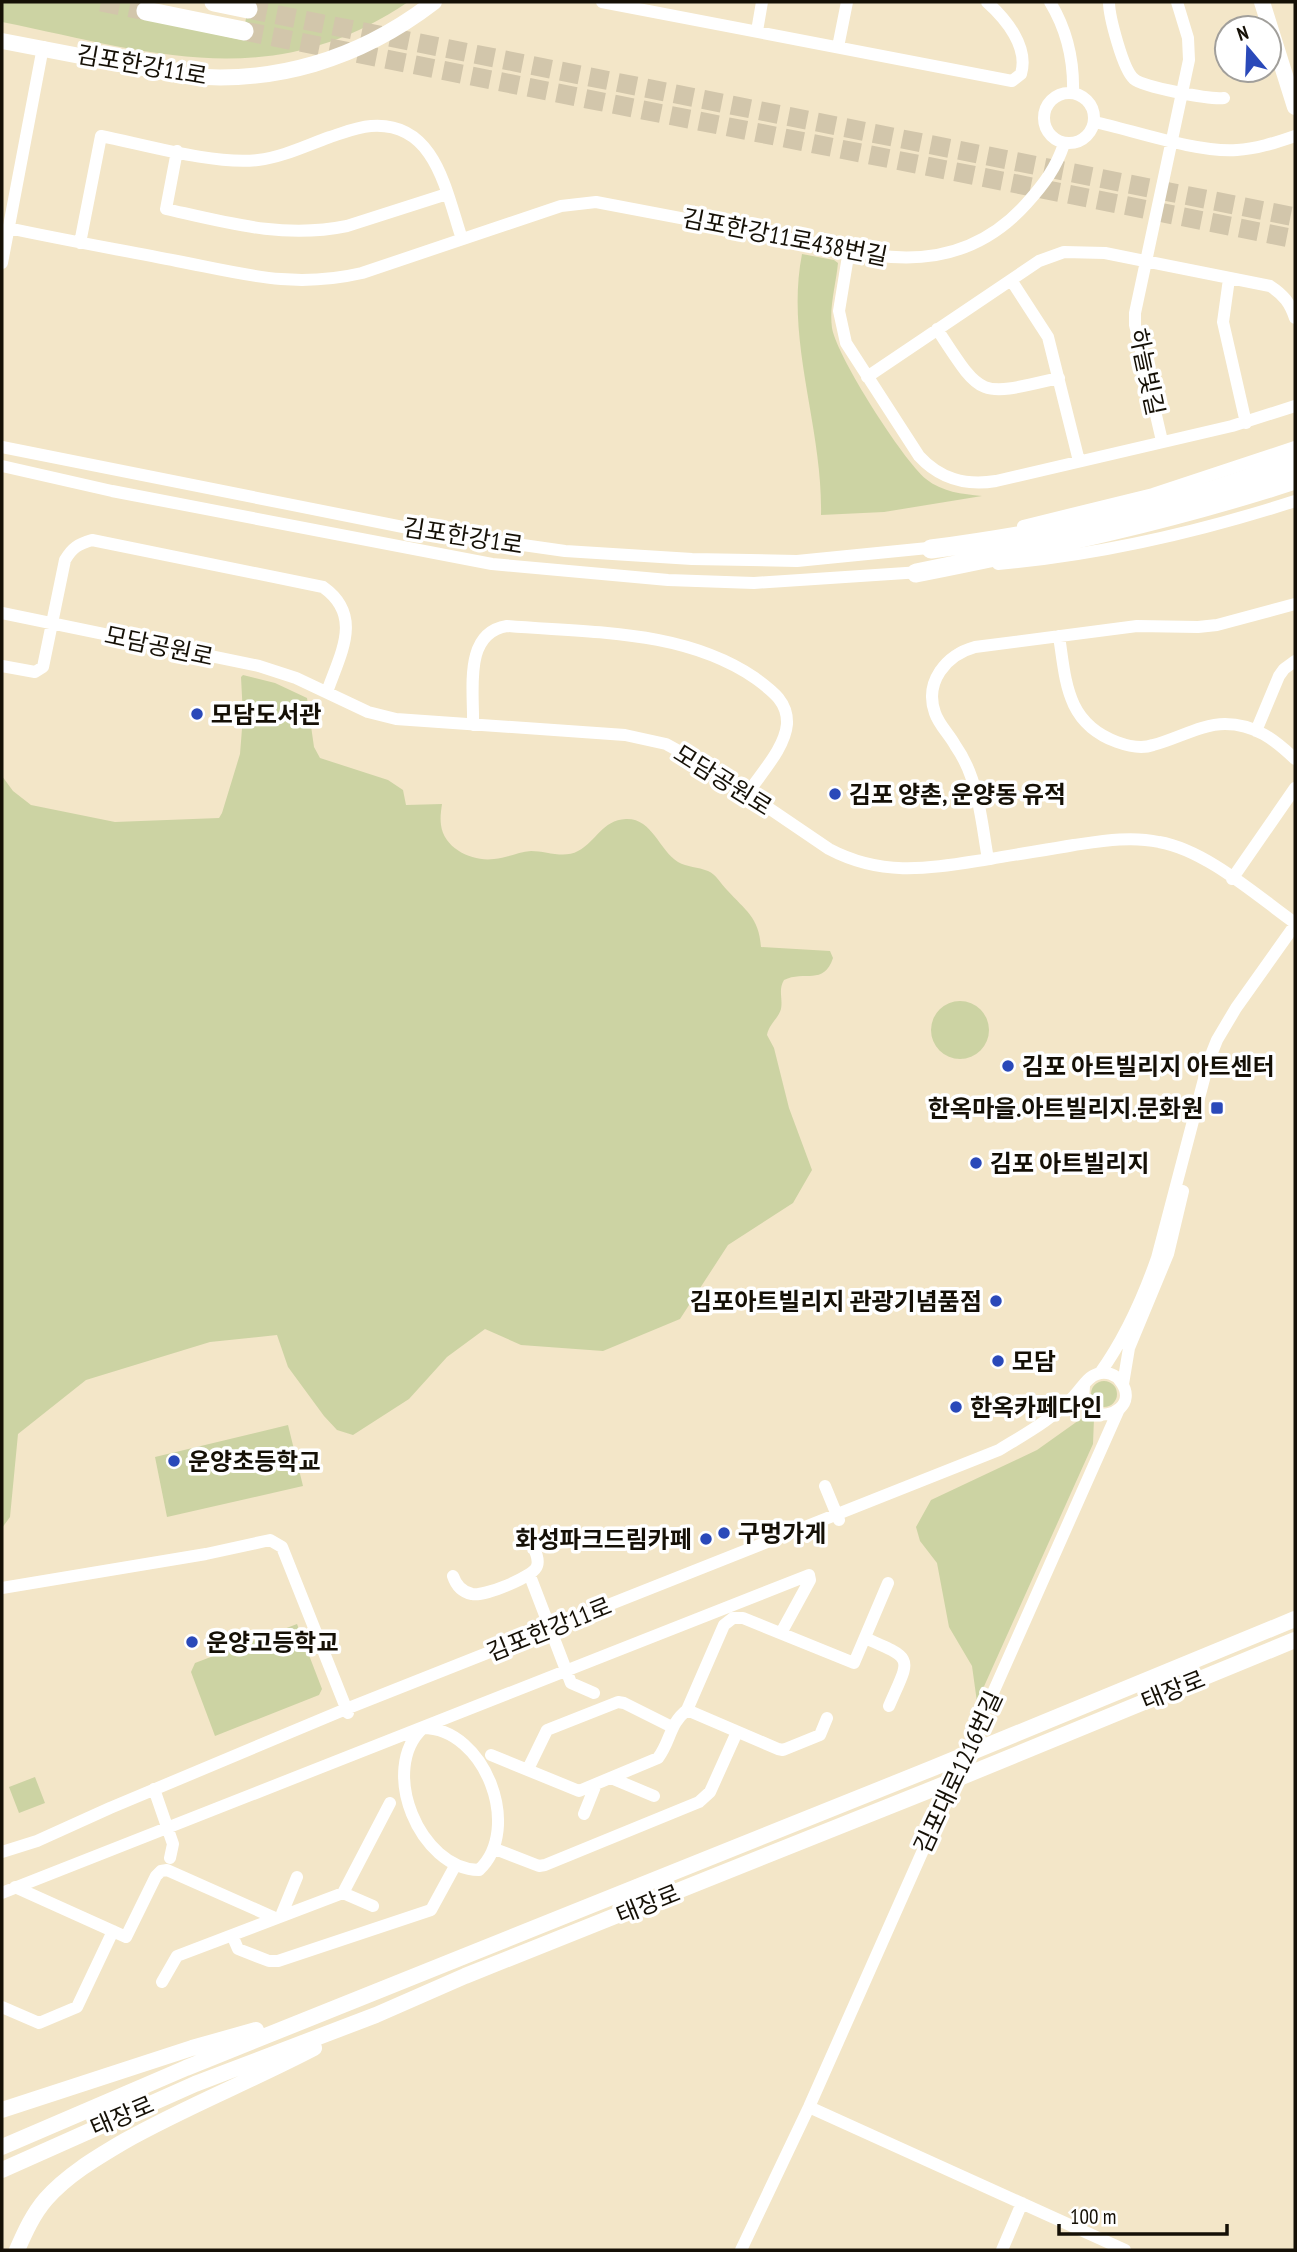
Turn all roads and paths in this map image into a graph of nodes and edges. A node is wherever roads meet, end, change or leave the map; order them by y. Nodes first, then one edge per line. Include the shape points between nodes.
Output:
1 (214, 2) edge
2 (435, 2) edge
3 (602, 2) edge
4 (762, 2) edge
5 (847, 2) edge
6 (987, 2) edge
7 (1050, 2) edge
8 (1109, 2) edge
9 (1177, 2) edge
10 (1262, 2) edge
11 (1269, 2) edge
12 (248, 9) tunnel mouth
13 (146, 11) tunnel mouth
14 (244, 31) tunnel mouth
15 (757, 32) junction
16 (2, 38) edge
17 (43, 47) junction
18 (838, 47) junction
19 (1295, 84) edge
20 (1181, 92) junction
21 (1073, 93) junction
22 (1224, 97) dead end
23 (1295, 107) edge
24 (1095, 122) junction
25 (1295, 136) edge
26 (1171, 140) junction
27 (1064, 144) junction
28 (177, 151) junction
29 (447, 194) junction
30 (8, 228) junction
31 (462, 239) junction
32 (80, 243) junction
33 (849, 250) junction
34 (1146, 261) junction
35 (2, 263) edge
36 (1230, 279) junction
37 (1011, 280) junction
38 (1295, 318) edge
39 (937, 329) junction
40 (867, 377) junction
41 (1059, 378) junction
42 (1295, 406) edge
43 (1246, 422) junction
44 (1163, 441) junction
45 (2, 447) edge
46 (1295, 447) edge
47 (1079, 461) junction
48 (1295, 462) edge
49 (2, 467) edge
50 (1295, 480) edge
51 (1295, 500) edge
52 (931, 549) junction
53 (916, 573) junction
54 (1295, 604) edge
55 (2, 613) edge
56 (52, 624) junction
57 (1059, 636) junction
58 (1295, 661) edge
59 (2, 666) edge
60 (327, 692) junction
61 (473, 725) junction
62 (1256, 731) junction
63 (1295, 759) edge
64 (1295, 788) edge
65 (748, 793) junction
66 (988, 859) junction
67 (1232, 878) junction
68 (1295, 924) edge
69 (1295, 938) edge
70 (1100, 1373) junction
71 (1123, 1384) junction
72 (1084, 1385) junction
73 (1086, 1407) junction
74 (1119, 1409) junction
75 (1098, 1415) junction
76 (1106, 1437) junction
77 (825, 1486) dead end
78 (838, 1518) junction
79 (530, 1540) dead end
80 (453, 1576) dead end
81 (530, 1576) junction
82 (888, 1583) dead end
83 (2, 1588) edge
84 (1295, 1619) edge
85 (551, 1631) junction
86 (781, 1633) junction
87 (865, 1638) junction
88 (1295, 1640) edge
89 (567, 1671) junction
90 (594, 1693) dead end
91 (889, 1706) dead end
92 (687, 1710) junction
93 (347, 1711) junction
94 (827, 1718) dead end
95 (672, 1727) junction
96 (423, 1728) junction
97 (737, 1732) junction
98 (491, 1755) dead end
99 (528, 1769) junction
100 (611, 1778) junction
101 (596, 1784) junction
102 (154, 1791) junction
103 (653, 1796) dead end
104 (390, 1803) dead end
105 (584, 1814) dead end
106 (167, 1829) junction
107 (495, 1849) junction
108 (2, 1854) edge
109 (170, 1858) dead end
110 (455, 1866) junction
111 (297, 1877) dead end
112 (15, 1887) junction
113 (2, 1893) edge
114 (343, 1893) junction
115 (373, 1906) dead end
116 (278, 1917) junction
117 (113, 1931) junction
118 (232, 1935) junction
119 (162, 1982) dead end
120 (2, 2007) edge
121 (339, 2007) junction
122 (376, 2015) junction
123 (809, 2107) junction
124 (2, 2110) edge
125 (2, 2147) edge
126 (2, 2170) edge
127 (1022, 2203) junction
128 (1100, 2245) edge
129 (17, 2250) edge
130 (741, 2250) edge
131 (1002, 2250) edge
132 (1125, 2250) edge

1 - 12 highway
2 - 17 main road, 김포한강11로 via 357,49 302,69 243,78 202,78
3 - 15 street
4 - 15 street
5 - 18 street
6 - 18 street via 1010,28 1022,54 1021,74 1012,81
7 - 21 street via 1070,51
8 - 20 street via 1130,76
9 - 20 street, 하늘빛길 via 1189,46
10 - 23 main road
11 - 19 main road
13 - 14 highway
15 - 18 street
16 - 17 main road, 김포한강11로
17 - 30 street
20 - 22 street
20 - 26 street, 하늘빛길
21 - 24 street via 1090,103
21 - 27 street via 1051,101 1044,114 1050,136
24 - 26 street
24 - 27 street via 1081,141
25 - 26 street via 1238,150
26 - 34 street, 하늘빛길
27 - 33 street, 김포한강11로438번길 via 1052,175 1017,215 970,247 908,259
28 - 29 street via 221,159 261,159 379,125 406,133 429,152
28 - 29 street via 166,209 259,229 296,233 338,228
28 - 32 street via 100,136
29 - 31 street
30 - 32 street, 김포한강11로438번길
30 - 35 street
31 - 32 street, 김포한강11로438번길 via 350,275 291,281
31 - 33 street, 김포한강11로438번길 via 561,206 596,202
33 - 40 street, 하늘빛길 via 841,326
34 - 36 street
34 - 37 street via 1064,252 1039,261
34 - 44 street, 하늘빛길 via 1135,326
36 - 38 street via 1270,286 1289,302
36 - 43 street via 1223,322
37 - 39 street
37 - 41 street via 1048,337
39 - 40 street
39 - 41 street via 973,382 984,388 1007,390
40 - 47 street, 하늘빛길 via 919,456 948,478 977,484
41 - 47 street
42 - 43 street, 하늘빛길
43 - 44 street, 하늘빛길
44 - 47 street, 하늘빛길
45 - 52 street, 김포한강1로 via 418,530 565,551 758,562
46 - 52 street, 김포한강1로 via 1153,494
48 - 52 highway via 1129,514
49 - 53 street, 김포한강1로 via 492,564 754,583
50 - 53 highway via 1141,526
51 - 53 street, 김포한강1로 via 1110,548
54 - 57 street via 1217,625 1138,626
55 - 56 street, 모담공원로
56 - 59 street via 43,667 36,672
56 - 60 street, 모담공원로 via 259,666
56 - 60 street via 65,560 80,543 92,540 311,582 334,594 346,617 347,631
57 - 62 street via 1077,713 1111,740 1148,746 1230,724
57 - 66 street via 964,650 947,661 935,680 935,712 972,779
58 - 62 street via 1279,676
60 - 61 street, 모담공원로 via 377,715
61 - 65 street, 모담공원로 via 650,740 682,751
61 - 65 street via 475,652 485,634 495,628 662,640 727,662 780,699 787,721 785,735
62 - 63 street via 1276,741
64 - 67 street
65 - 66 street, 모담공원로 via 829,849 864,864 923,870
66 - 67 street, 모담공원로 via 1096,842 1147,840 1189,852
67 - 68 street, 모담공원로
68 - 70 street via 1217,1040 1153,1269
69 - 71 street via 1239,1017 1216,1064 1168,1254 1129,1349
70 - 71 street via 1113,1374
70 - 72 street
71 - 74 street via 1125,1397
72 - 73 street via 1081,1393
72 - 78 street, 김포한강11로 via 1064,1406 999,1450
73 - 75 street
73 - 78 street, 김포한강11로 via 1067,1413 1000,1454
74 - 75 street
74 - 76 street, 김포대로1216번길
75 - 76 street
76 - 123 street, 김포대로1216번길
77 - 78 street
78 - 85 street, 김포한강11로
79 - 81 street via 538,1561
80 - 81 street via 462,1590 479,1595
81 - 85 street
82 - 87 street
83 - 93 street via 270,1540 282,1547
84 - 121 main road, 태장로
85 - 89 street
85 - 93 street, 김포한강11로
86 - 87 street via 854,1663
86 - 89 street via 809,1575
86 - 92 street via 743,1618 724,1625
87 - 91 street via 900,1653 904,1660
88 - 122 main road, 태장로
89 - 90 street via 571,1683
89 - 96 street
92 - 95 street
92 - 97 street
93 - 102 street, 김포한강11로
94 - 97 street via 820,1735 783,1750
95 - 99 street via 618,1702 547,1730
95 - 100 street via 658,1758
96 - 106 street
96 - 107 street via 448,1732 482,1763 497,1812
96 - 110 street via 409,1746 405,1788 419,1831
97 - 107 street via 709,1792 699,1802 545,1865
98 - 99 street
99 - 101 street via 574,1790
100 - 101 street
100 - 103 street
101 - 105 street
102 - 106 street
102 - 108 street, 김포한강11로 via 39,1844
104 - 114 street
106 - 109 street via 173,1844
106 - 112 street
107 - 110 street via 479,1870
110 - 118 street via 431,1910 278,1961 238,1950
111 - 116 street
112 - 113 street
112 - 117 street
114 - 115 street
114 - 116 street
116 - 117 street via 167,1870 156,1876 127,1937
116 - 118 street
117 - 120 street via 77,2007 39,2022
118 - 119 street via 177,1956
121 - 124 main road via 192,2048
121 - 125 main road, 태장로
122 - 126 main road, 태장로 via 195,2084
122 - 129 main road via 102,2155 46,2199
123 - 127 street
123 - 130 street, 김포대로1216번길
127 - 128 street
127 - 131 street
128 - 132 street

